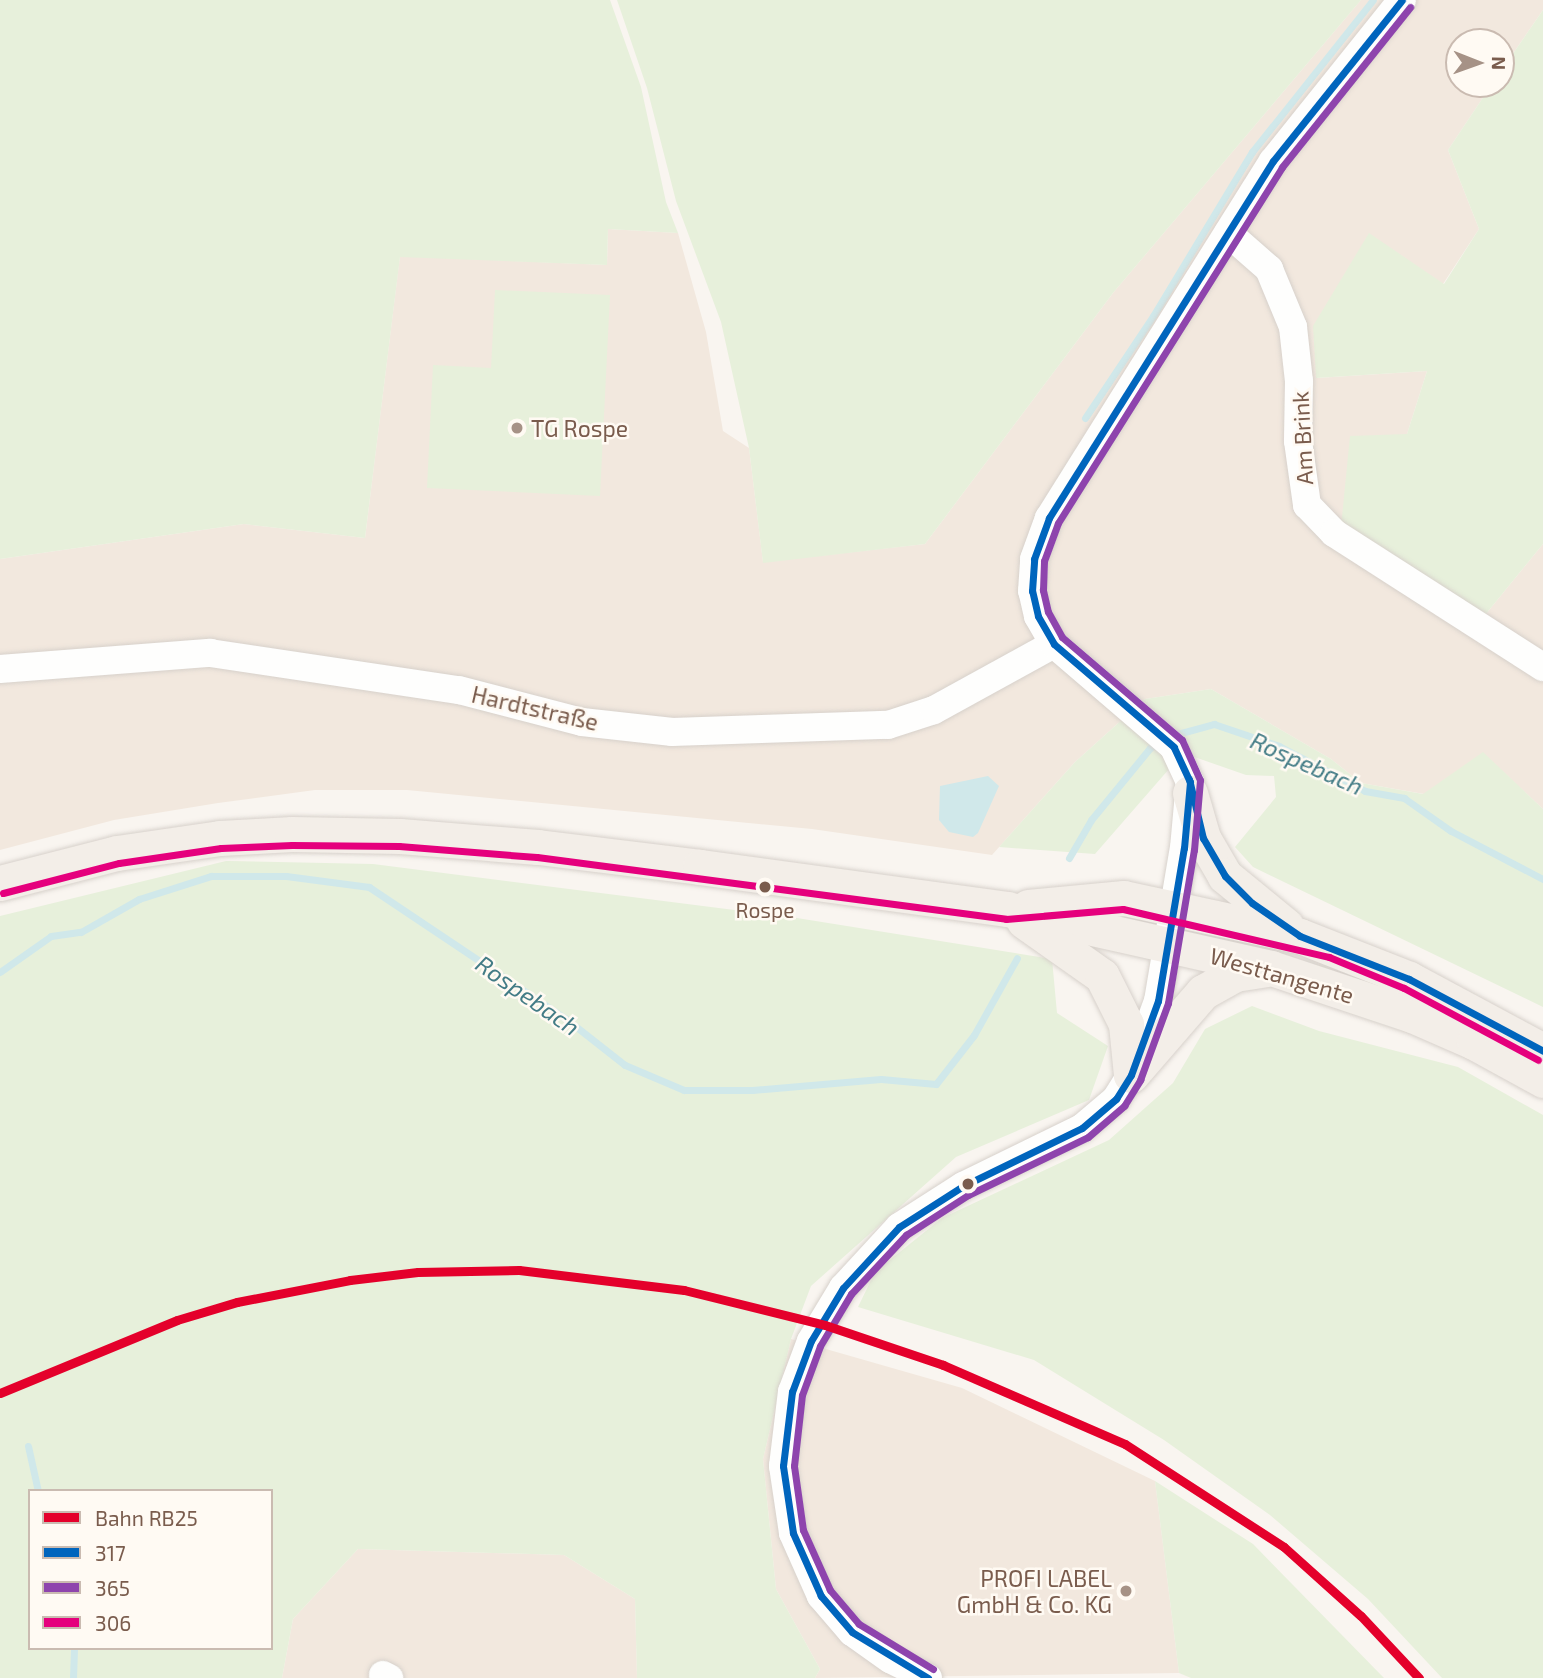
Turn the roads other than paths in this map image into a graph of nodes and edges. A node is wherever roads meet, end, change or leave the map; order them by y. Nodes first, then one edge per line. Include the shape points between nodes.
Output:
1 (1402, 0) edge
2 (1228, 233) junction
3 (1054, 644) junction
4 (1543, 667) edge
5 (0, 669) edge
6 (1190, 793) junction
7 (0, 883) edge
8 (1173, 907) junction
9 (1007, 909) junction
10 (1300, 936) junction
11 (1168, 945) junction
12 (1271, 968) junction
13 (1543, 1051) edge
14 (1131, 1075) junction
15 (1543, 1080) edge
16 (883, 1669) edge
17 (929, 1678) edge

1 - 2 street via 1273,162
2 - 3 street via 1049,519 1034,559 1032,591 1038,615
2 - 4 street, Am Brink via 1269,269 1293,327 1299,381 1298,440 1307,505 1334,533
3 - 5 street, Hardtstraße via 934,710 888,725 672,732 582,722 458,691 210,653
3 - 6 street via 1174,747 1184,765
6 - 8 street
6 - 10 main road via 1203,838 1225,876 1252,903
7 - 9 main road, Westtangente via 117,853 220,838 400,836 552,848
8 - 9 main road, Westtangente via 1124,898
8 - 10 main road, Westtangente
8 - 11 street
9 - 11 main road, Westtangente
9 - 14 main road via 1102,976 1126,1024
10 - 13 main road, Westtangente via 1409,979
11 - 12 main road, Westtangente
11 - 14 street via 1158,1001
12 - 14 main road via 1235,974 1203,992
12 - 15 main road, Westtangente via 1412,1015 1474,1041
14 - 16 street via 1116,1099 1082,1128 963,1186 899,1227 843,1288 811,1341 792,1392 783,1466 793,1533 821,1596
16 - 17 street

